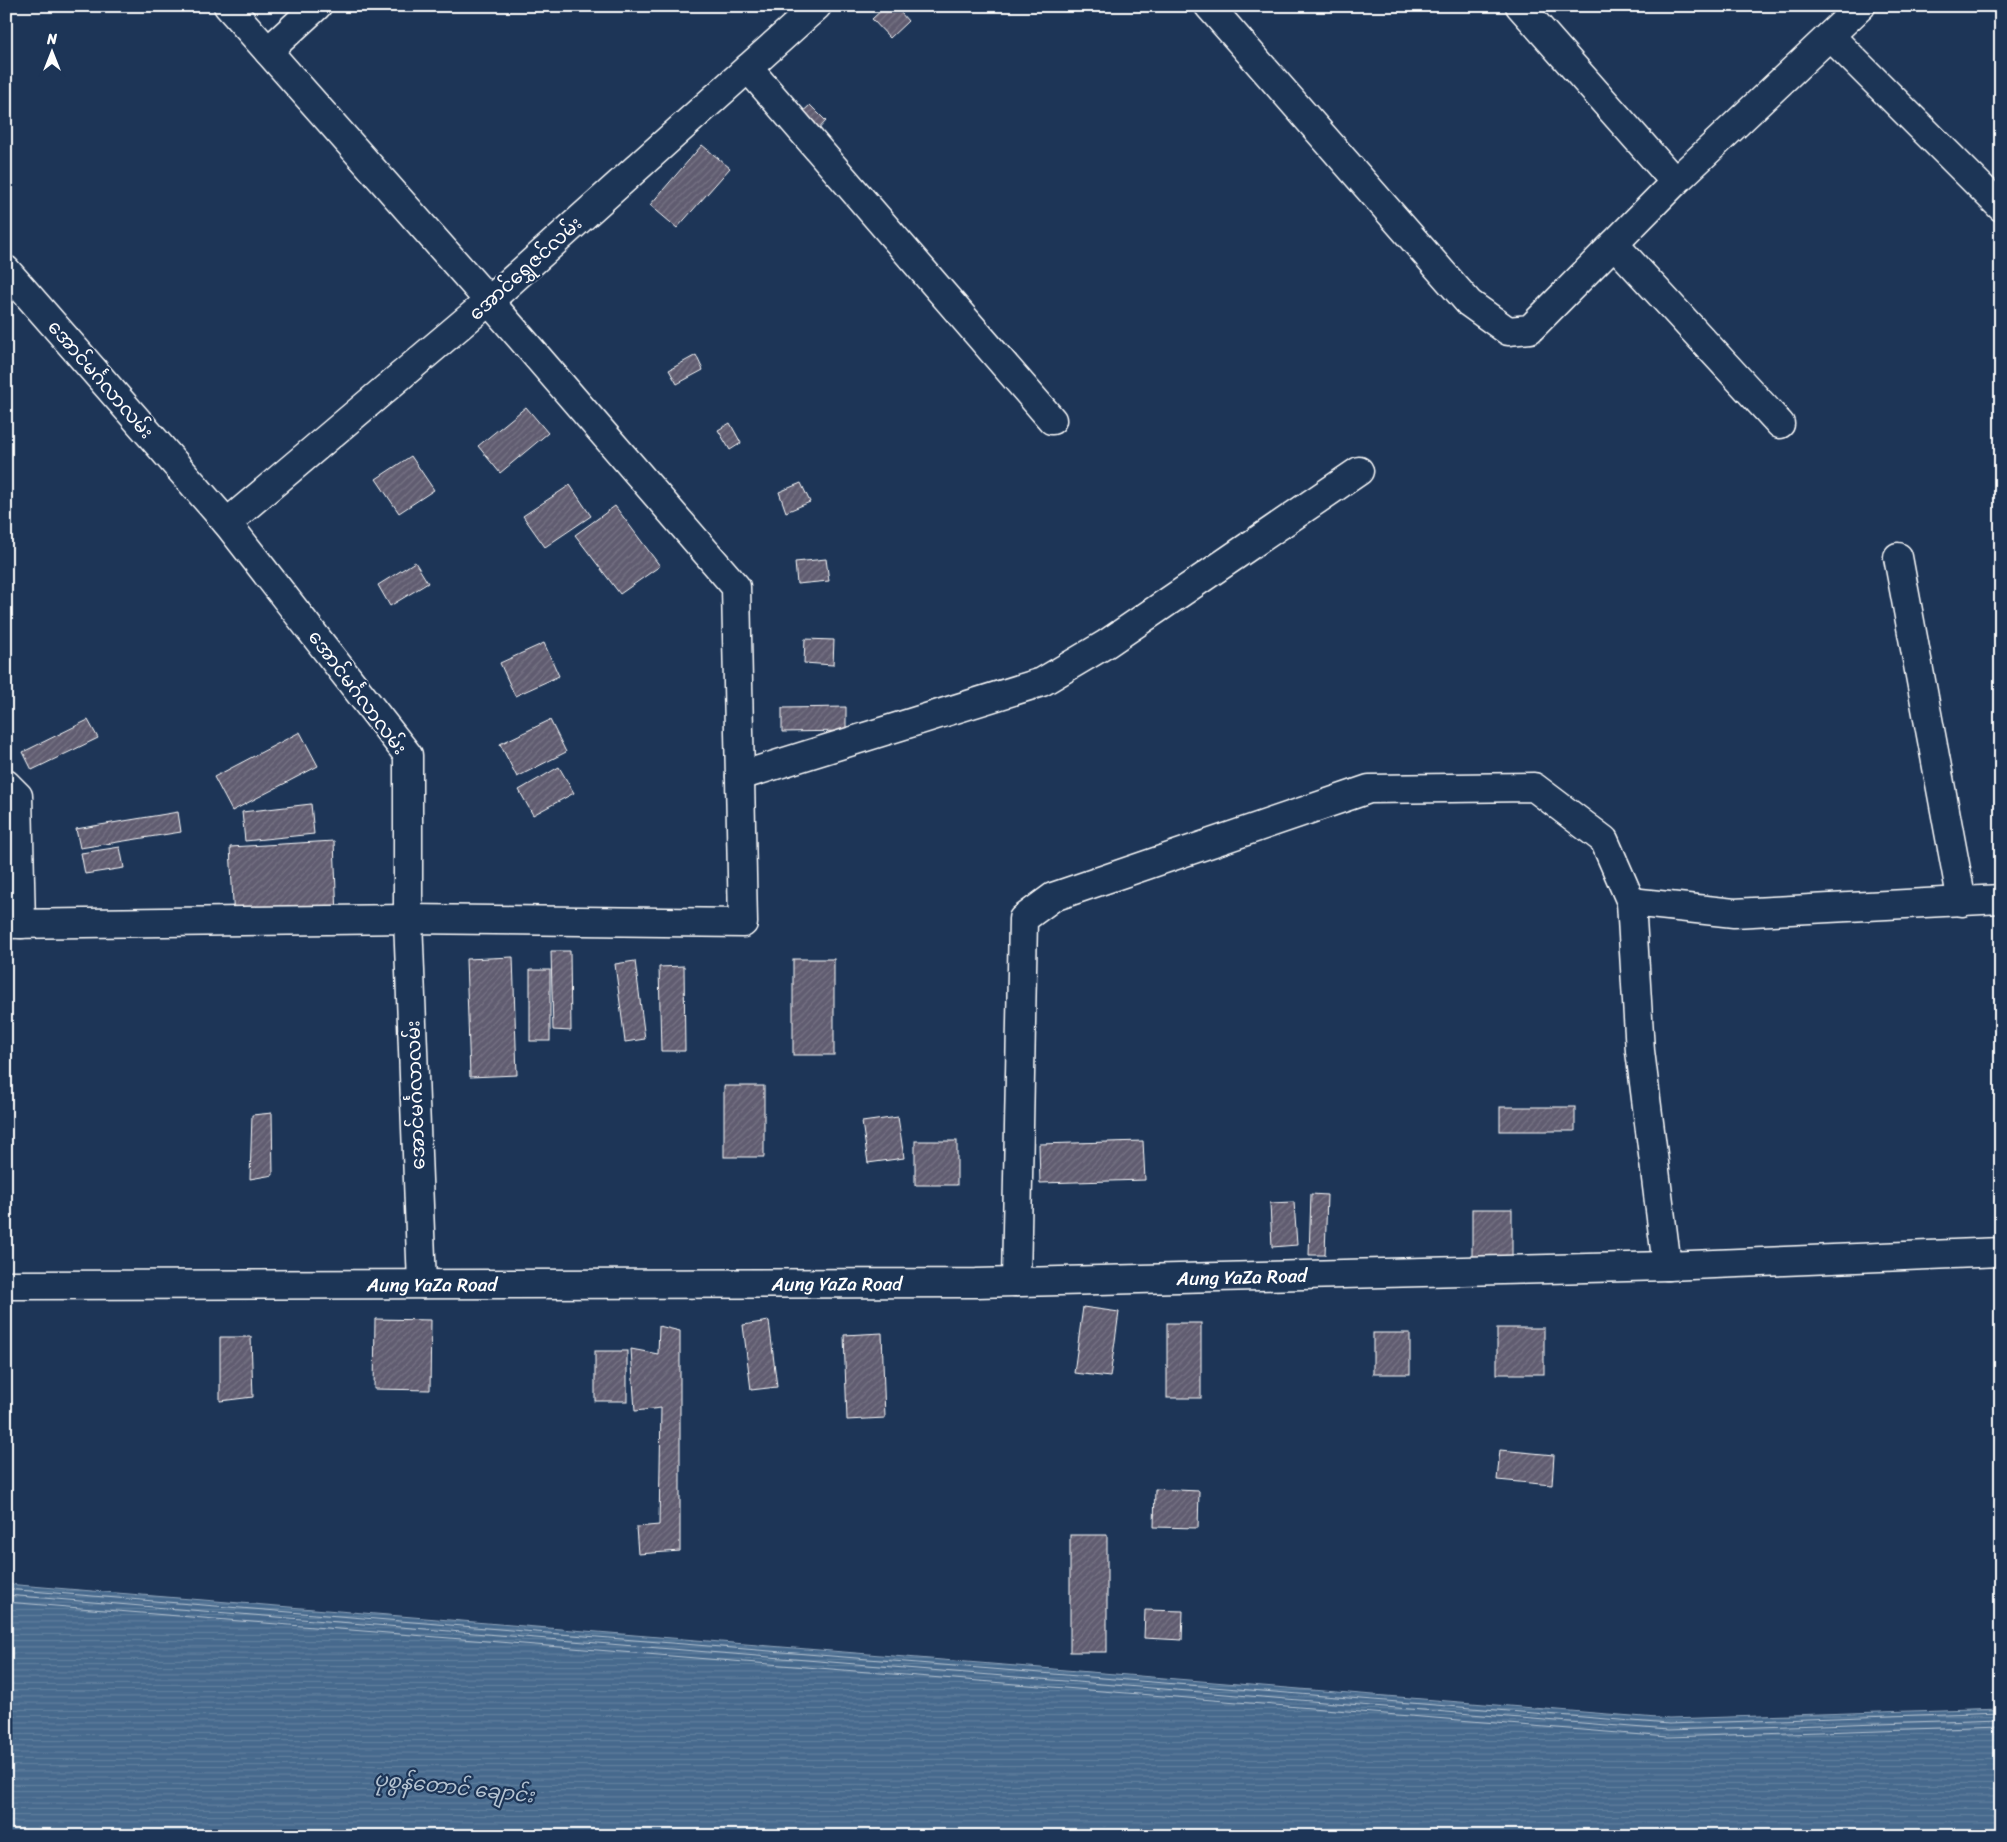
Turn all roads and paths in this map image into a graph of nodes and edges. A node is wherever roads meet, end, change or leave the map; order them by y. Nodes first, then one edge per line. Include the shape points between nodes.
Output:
1 (228, 6) edge
2 (317, 6) edge
3 (816, 6) edge
4 (1209, 6) edge
5 (1520, 6) edge
6 (1861, 6) edge
7 (1830, 36) junction
8 (268, 51) junction
9 (748, 68) junction
10 (1675, 182) junction
11 (2001, 208) edge
12 (1614, 244) junction
13 (6, 270) edge
14 (489, 301) junction
15 (1052, 420) dead end
16 (1780, 424) dead end
17 (1359, 471) dead end
18 (227, 523) junction
19 (1898, 557) dead end
20 (740, 776) junction
21 (6, 784) edge
22 (2001, 899) edge
23 (1631, 902) junction
24 (1962, 902) junction
25 (408, 919) junction
26 (14, 924) edge
27 (2001, 1252) edge
28 (1667, 1266) junction
29 (1016, 1282) junction
30 (422, 1284) junction
31 (6, 1285) edge

1 - 8 street
2 - 8 street
3 - 9 street, အောင်ရွှေဇင်လမ်း
4 - 12 street via 1469,303 1508,331 1530,329
5 - 10 street
6 - 7 street
7 - 10 street
7 - 11 street
8 - 14 street
9 - 14 street, အောင်ရွှေဇင်လမ်း
9 - 15 street
10 - 12 street
12 - 16 street
13 - 18 street, အောင်မင်္ဂလာလမ်း
14 - 18 street, အောင်ရွှေဇင်လမ်း
14 - 20 street via 736,587
17 - 20 street via 1106,644 1042,682
18 - 25 street, အောင်မင်္ဂလာလမ်း via 408,755
19 - 24 street
20 - 25 street via 742,923
21 - 26 street via 18,796
22 - 24 street
23 - 24 street via 1734,913
23 - 28 street via 1640,1051
23 - 29 street via 1604,840 1534,787 1369,789 1053,897 1023,920
25 - 26 street
25 - 30 street, အောင်မင်္ဂလာလမ်း
27 - 28 street, Aung YaZa Road
28 - 29 street, Aung YaZa Road
29 - 30 street, Aung YaZa Road
30 - 31 street, Aung YaZa Road

